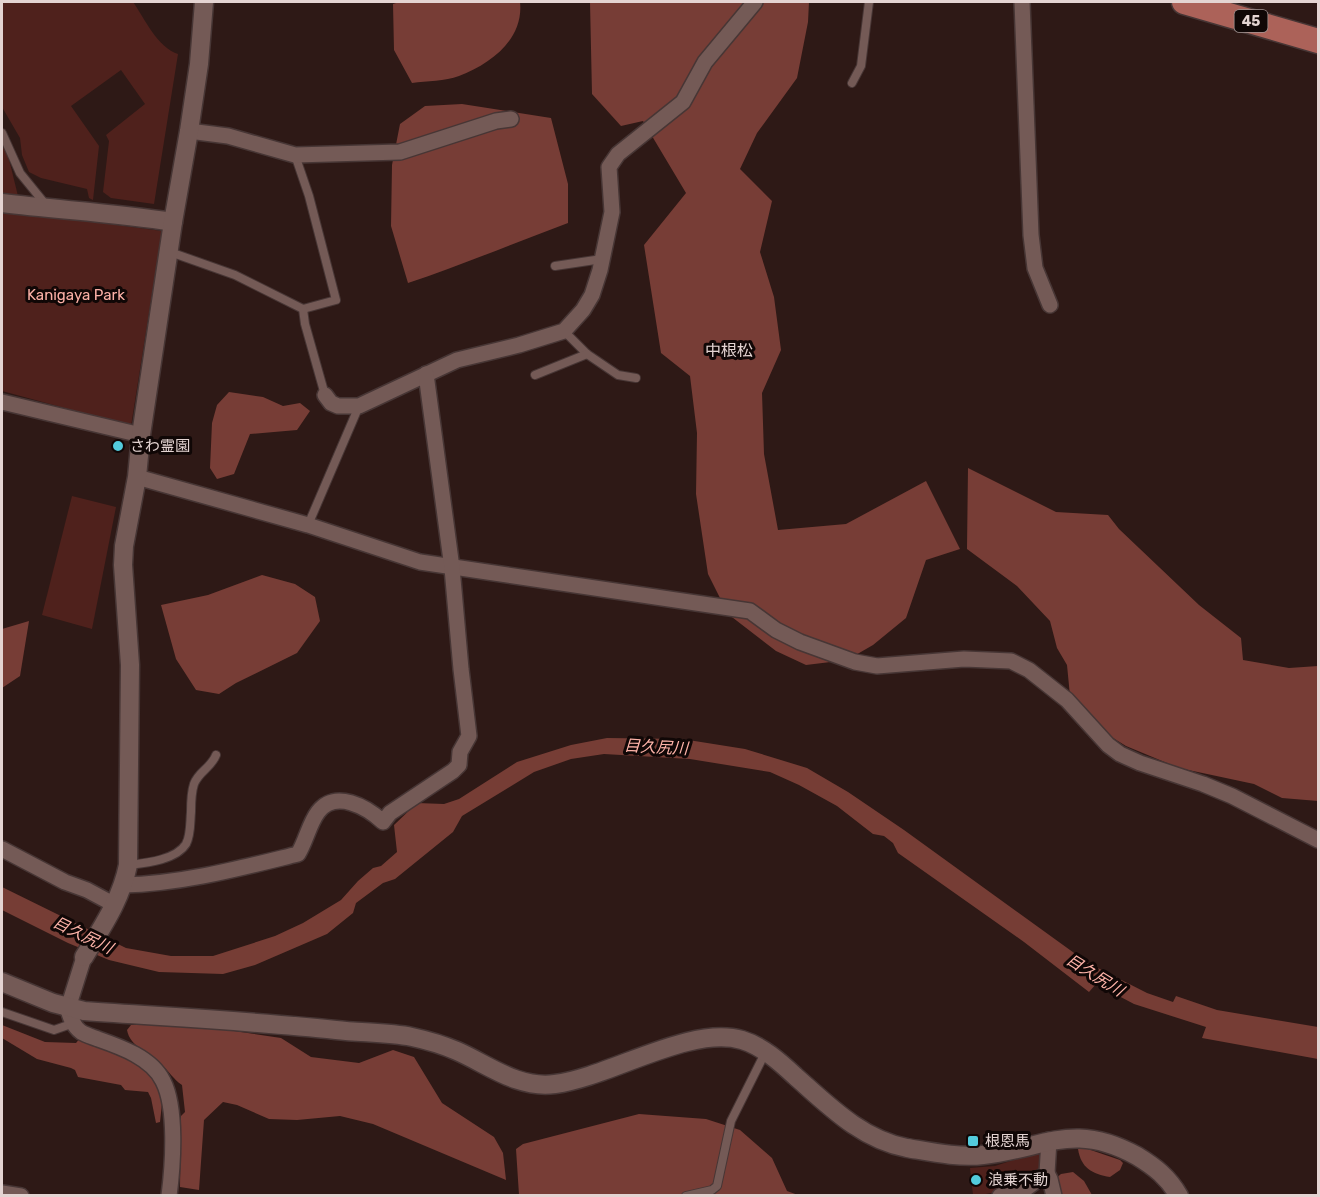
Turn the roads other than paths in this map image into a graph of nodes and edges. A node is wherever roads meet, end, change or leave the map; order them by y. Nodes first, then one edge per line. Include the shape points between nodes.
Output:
1 (204, 2) edge
2 (754, 2) edge
3 (870, 2) edge
4 (1022, 2) edge
5 (1184, 2) edge
6 (1318, 41) edge
7 (852, 83) dead end
8 (511, 119) dead end
9 (189, 131) junction
10 (2, 133) edge
11 (295, 155) junction
12 (2, 203) edge
13 (49, 209) junction
14 (173, 222) junction
15 (169, 252) junction
16 (602, 259) junction
17 (555, 266) dead end
18 (1050, 305) dead end
19 (303, 309) junction
20 (564, 331) junction
21 (586, 354) junction
22 (426, 374) junction
23 (535, 375) dead end
24 (636, 378) dead end
25 (325, 395) joint
26 (2, 402) edge
27 (359, 406) junction
28 (141, 435) junction
29 (137, 477) junction
30 (308, 525) junction
31 (452, 568) junction
32 (216, 755) dead end
33 (1318, 840) edge
34 (2, 849) edge
35 (128, 865) junction
36 (123, 885) junction
37 (113, 909) junction
38 (84, 957) joint
39 (2, 982) edge
40 (2, 1012) edge
41 (71, 1016) junction
42 (766, 1053) junction
43 (1049, 1140) junction
44 (1047, 1173) junction
45 (2, 1193) edge
46 (21, 1196) edge
47 (169, 1196) edge
48 (686, 1196) edge
49 (1000, 1196) edge
50 (1054, 1196) edge
51 (1179, 1196) edge

1 - 9 street
2 - 16 street via 705,62 683,102 618,154 609,167 612,212
3 - 7 lane via 861,66
4 - 18 street via 1031,235 1035,268
5 - 6 main road, 45
8 - 11 street via 400,152
9 - 11 street via 228,136
9 - 14 street
10 - 13 lane via 20,173
11 - 19 lane via 336,300
12 - 13 street
13 - 14 street
14 - 15 street
15 - 19 lane via 235,275
15 - 28 street
16 - 17 lane
16 - 20 street via 592,295
19 - 25 lane
20 - 21 lane
20 - 22 street via 457,360
21 - 23 lane
21 - 24 lane via 618,375
22 - 27 street
22 - 31 street
25 - 27 street via 338,406
26 - 28 street
27 - 30 lane
28 - 29 street
29 - 30 street
29 - 35 street via 123,556 130,665
30 - 31 street via 420,562
31 - 33 street via 750,611 800,642 877,666 964,658 1011,661 1067,700 1120,754 1232,796
31 - 36 street via 470,736 453,771 382,822 358,804 332,802 319,810 298,854 152,884
32 - 35 lane via 194,785 185,845 165,857
34 - 37 street via 87,890
35 - 36 street
36 - 37 street
37 - 38 street
38 - 41 street
39 - 41 street
40 - 41 lane via 54,1030
41 - 42 street via 84,1011 410,1037 455,1050 528,1083 552,1084 584,1078 657,1051 717,1037 743,1040
41 - 47 street via 81,1032 124,1048 153,1066 163,1081 172,1119
42 - 43 street via 850,1124 905,1147 982,1155
42 - 48 lane via 731,1121 717,1186
43 - 44 street
43 - 51 street via 1092,1138 1111,1144 1158,1168
44 - 49 street via 1028,1187
44 - 50 street
45 - 46 street

